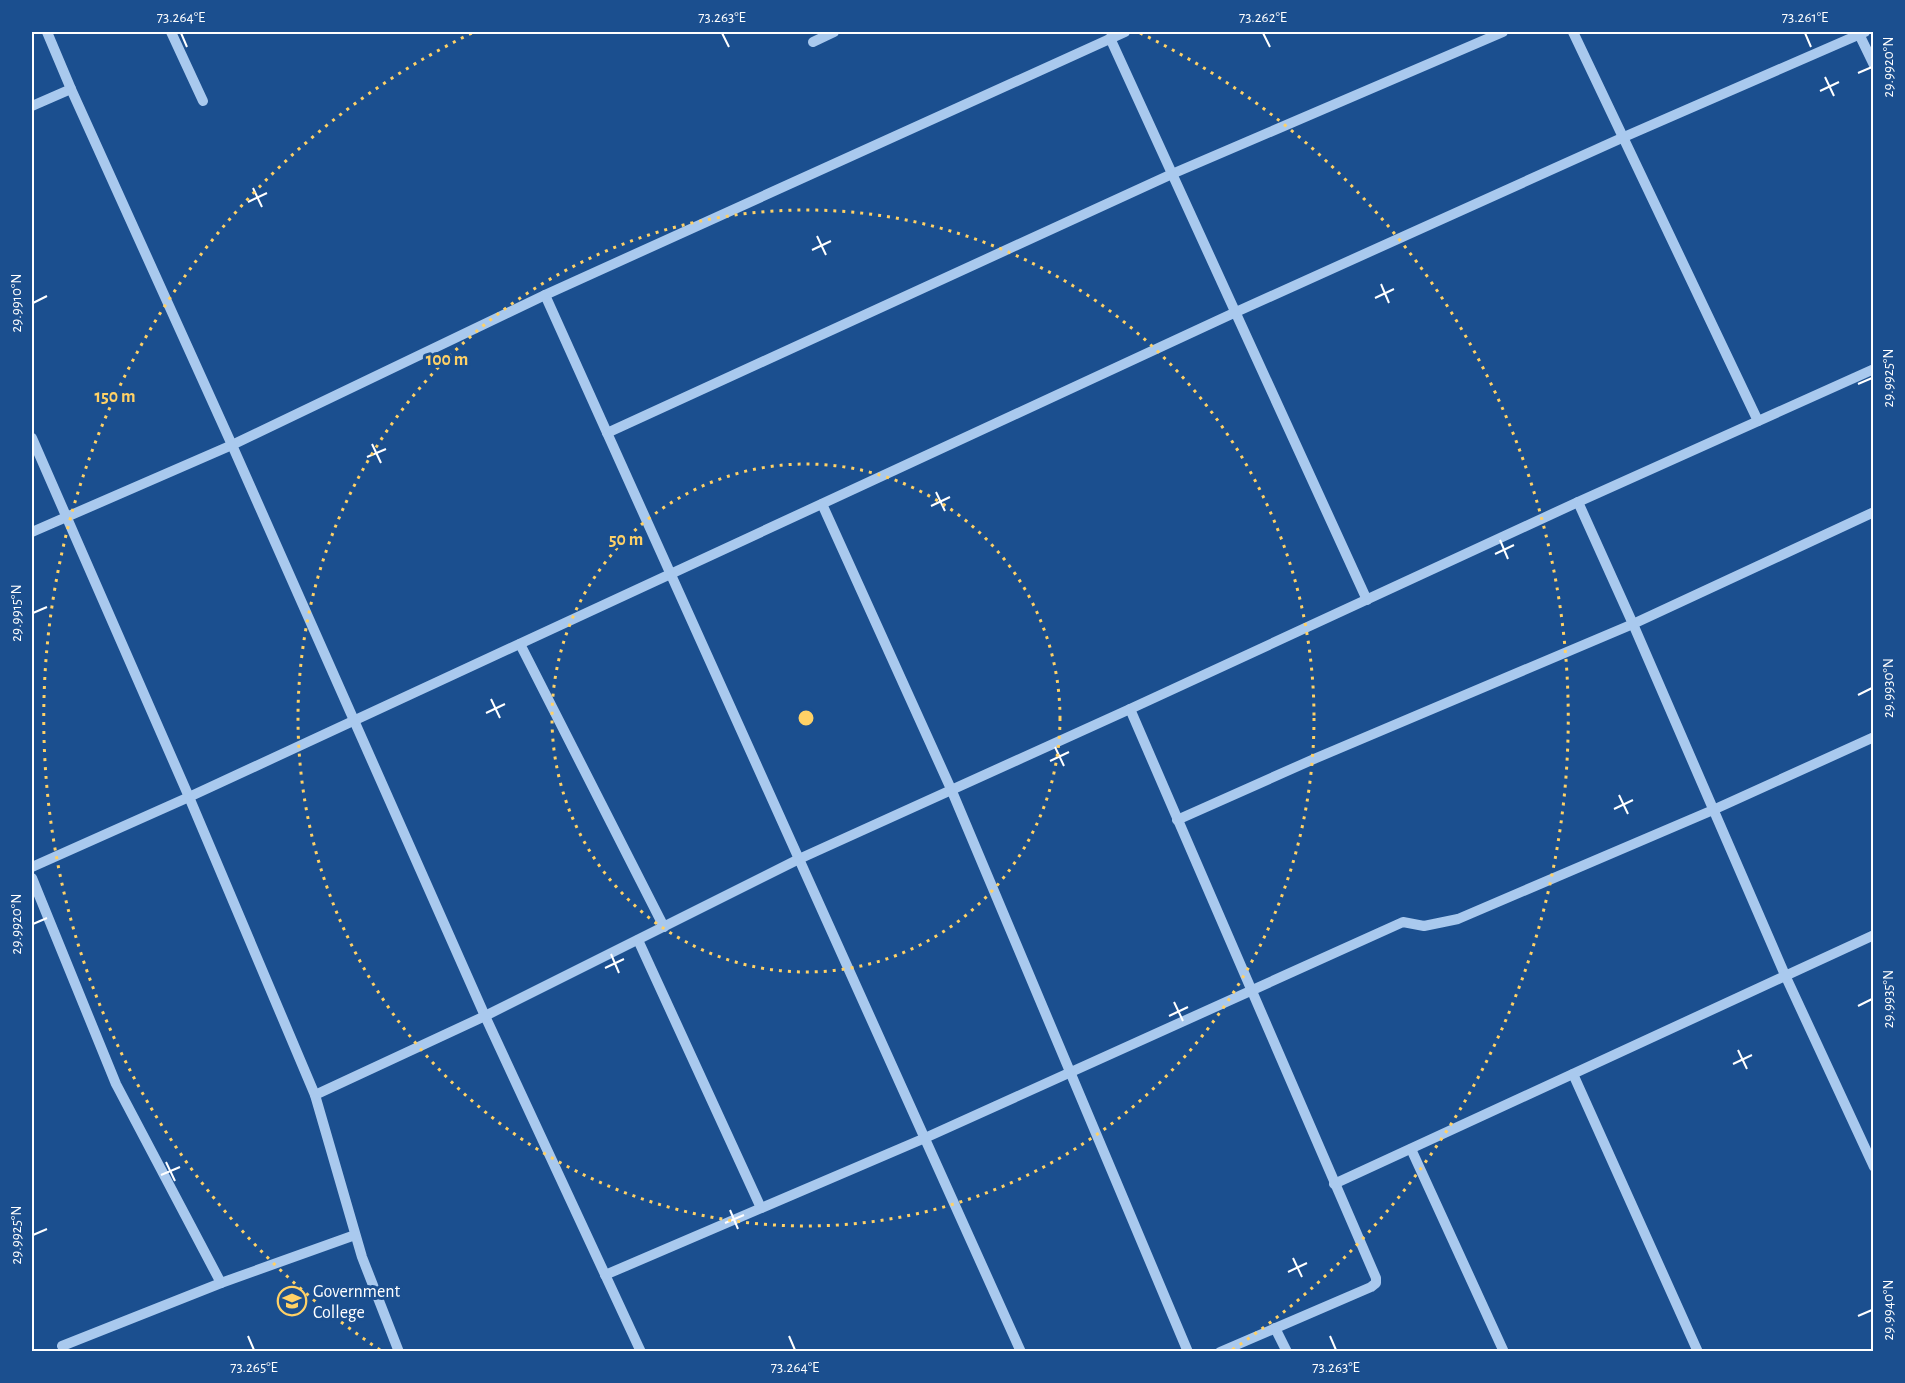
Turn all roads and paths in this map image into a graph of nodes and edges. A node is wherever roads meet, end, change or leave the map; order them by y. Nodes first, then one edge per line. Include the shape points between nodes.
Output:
1 (46, 32) edge
2 (171, 32) edge
3 (834, 32) edge
4 (1125, 32) edge
5 (1503, 32) edge
6 (1573, 32) edge
7 (1862, 33) edge
8 (1110, 38) junction
9 (813, 42) dead end
10 (1874, 65) edge
11 (70, 89) junction
12 (203, 101) dead end
13 (32, 106) edge
14 (1624, 137) junction
15 (1172, 174) junction
16 (545, 295) junction
17 (1236, 312) junction
18 (1874, 369) edge
19 (1758, 421) junction
20 (607, 434) junction
21 (32, 438) edge
22 (232, 445) junction
23 (1578, 502) junction
24 (822, 504) junction
25 (1874, 512) edge
26 (65, 518) junction
27 (32, 532) edge
28 (670, 574) junction
29 (1367, 600) junction
30 (1633, 624) junction
31 (520, 644) junction
32 (1130, 710) junction
33 (353, 722) junction
34 (1874, 737) edge
35 (951, 789) junction
36 (189, 797) junction
37 (1713, 810) junction
38 (1178, 820) junction
39 (799, 859) junction
40 (32, 867) edge
41 (32, 878) edge
42 (664, 927) junction
43 (1874, 935) edge
44 (638, 940) junction
45 (1785, 975) junction
46 (1250, 989) junction
47 (485, 1016) junction
48 (1070, 1071) junction
49 (1573, 1074) junction
50 (315, 1095) junction
51 (925, 1137) junction
52 (1411, 1149) junction
53 (1874, 1167) edge
54 (1334, 1184) junction
55 (761, 1208) junction
56 (355, 1235) junction
57 (605, 1275) junction
58 (221, 1283) junction
59 (1275, 1328) junction
60 (62, 1346) dead end
61 (399, 1352) edge
62 (641, 1352) edge
63 (1022, 1352) edge
64 (1188, 1352) edge
65 (1220, 1352) edge
66 (1287, 1352) edge
67 (1504, 1352) edge
68 (1698, 1352) edge

1 - 11 street
2 - 12 street
3 - 9 street
4 - 8 street
5 - 15 street
6 - 14 street
7 - 10 street
7 - 14 street
8 - 15 street
8 - 16 street
11 - 13 street
11 - 22 street
14 - 17 street
14 - 19 street
15 - 17 street
15 - 20 street
16 - 20 street
16 - 22 street
17 - 24 street
17 - 29 street
18 - 19 street
19 - 23 street
20 - 28 street
21 - 26 street
22 - 26 street
22 - 33 street
23 - 29 street
23 - 30 street
24 - 28 street
24 - 35 street
25 - 30 street
26 - 27 street
26 - 36 street
28 - 31 street
28 - 39 street
29 - 32 street
30 - 37 street
30 - 38 street
31 - 33 street
31 - 42 street
32 - 35 street
32 - 38 street
33 - 36 street
33 - 47 street
34 - 37 street
35 - 39 street
35 - 48 street
36 - 40 street
36 - 50 street
37 - 45 street
37 - 46 street via 1458,919 1424,926 1403,922
38 - 46 street
39 - 42 street
39 - 51 street
41 - 58 street via 117,1084
42 - 44 street
43 - 45 street
44 - 47 street
44 - 55 street
45 - 49 street
45 - 53 street
46 - 48 street
46 - 54 street
47 - 50 street
47 - 57 street
48 - 51 street
48 - 64 street
49 - 52 street
49 - 68 street
50 - 56 street
51 - 55 street
51 - 63 street
52 - 54 street
52 - 67 street
54 - 59 street via 1376,1283
55 - 57 street
56 - 58 street
56 - 61 street
57 - 62 street
58 - 60 street
59 - 65 street
59 - 66 street

